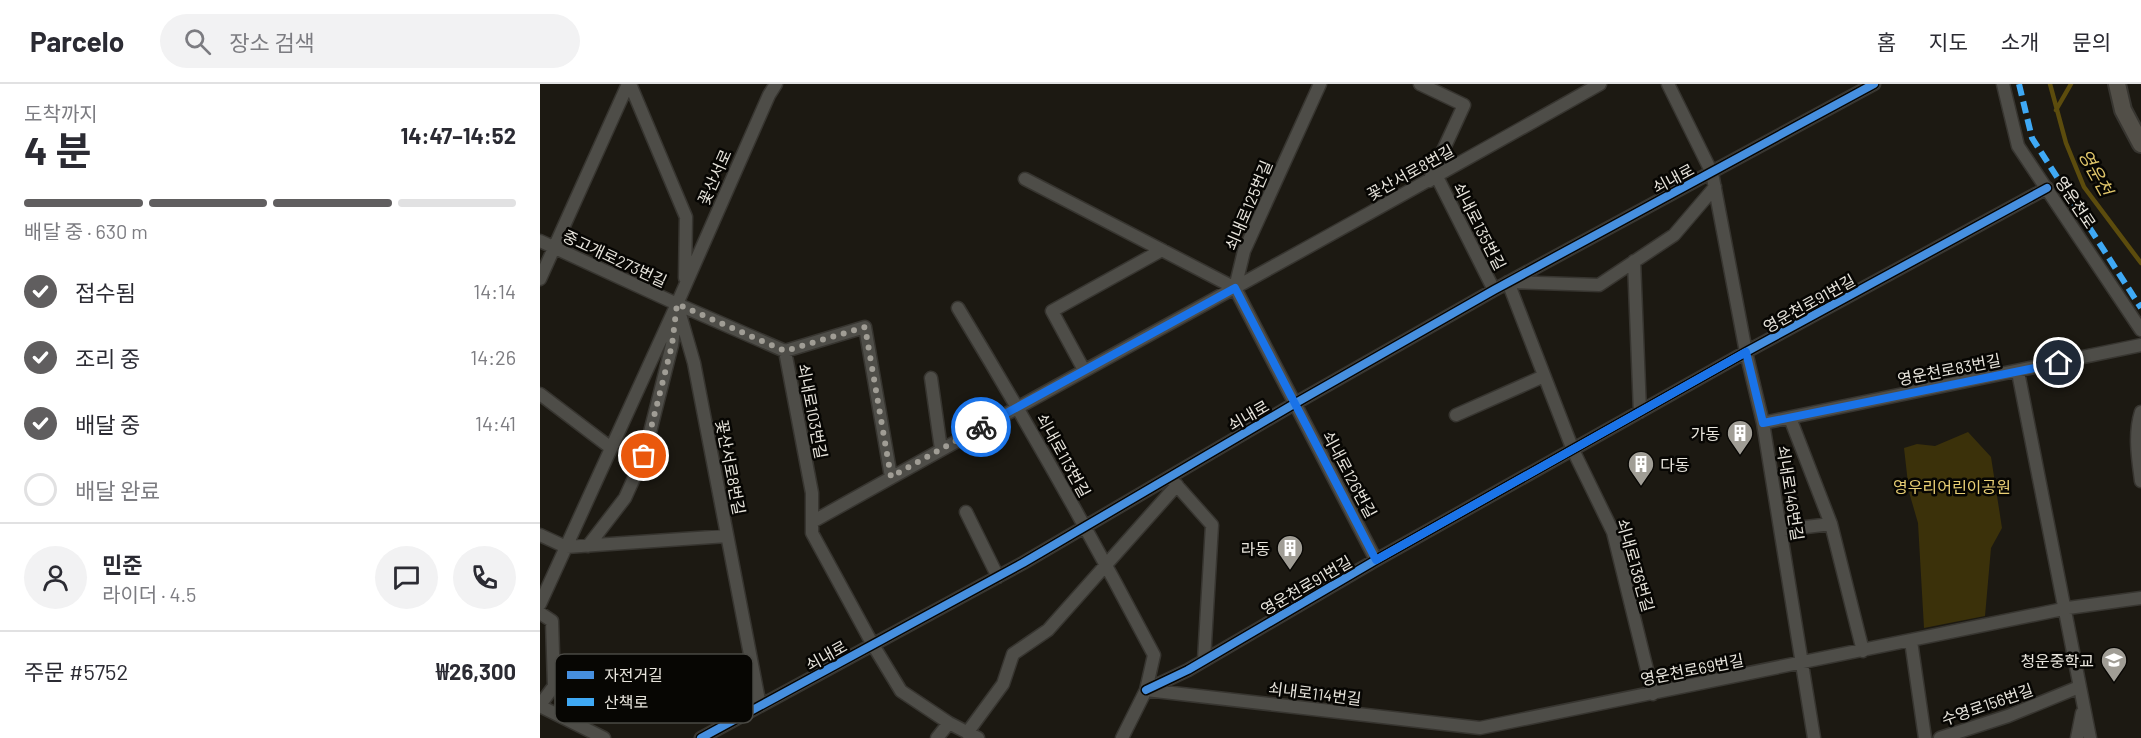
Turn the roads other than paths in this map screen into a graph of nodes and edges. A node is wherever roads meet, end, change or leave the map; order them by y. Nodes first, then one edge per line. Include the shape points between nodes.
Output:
1 (629, 84) edge
2 (776, 84) edge
3 (1320, 84) edge
4 (1420, 84) edge
5 (1600, 84) edge
6 (1668, 84) edge
7 (2003, 84) edge
8 (2117, 84) edge
9 (1869, 85) edge
10 (2141, 144) edge
11 (1712, 173) junction
12 (1025, 179) dead end
13 (1433, 179) junction
14 (1715, 187) junction
15 (2047, 188) junction
16 (540, 241) edge
17 (555, 248) junction
18 (1162, 250) junction
19 (1634, 261) junction
20 (540, 279) edge
21 (1508, 282) junction
22 (685, 284) junction
23 (1235, 288) junction
24 (1494, 290) junction
25 (677, 304) junction
26 (958, 308) dead end
27 (2141, 330) edge
28 (2141, 345) edge
29 (785, 351) junction
30 (1746, 352) junction
31 (1084, 370) junction
32 (2018, 372) junction
33 (1544, 376) junction
34 (932, 378) dead end
35 (540, 394) edge
36 (1294, 404) junction
37 (1018, 406) junction
38 (1640, 412) junction
39 (2141, 412) edge
40 (1456, 415) dead end
41 (1790, 418) junction
42 (1763, 423) junction
43 (611, 448) junction
44 (941, 449) junction
45 (1573, 450) junction
46 (891, 477) junction
47 (1173, 481) junction
48 (2141, 481) edge
49 (966, 512) dead end
50 (812, 522) junction
51 (1831, 524) junction
52 (1086, 526) junction
53 (1781, 530) junction
54 (540, 535) edge
55 (727, 536) junction
56 (588, 546) junction
57 (566, 547) junction
58 (1376, 560) junction
59 (1106, 564) junction
60 (998, 577) junction
61 (2141, 598) edge
62 (540, 604) edge
63 (2063, 609) junction
64 (540, 613) edge
65 (1911, 641) junction
66 (873, 645) junction
67 (1863, 651) junction
68 (750, 654) edge
69 (1204, 660) junction
70 (1803, 663) junction
71 (753, 670) edge
72 (2079, 687) junction
73 (1146, 690) junction
74 (1653, 694) junction
75 (540, 706) edge
76 (760, 706) junction
77 (2083, 707) junction
78 (753, 710) edge
79 (555, 715) edge
80 (569, 723) edge
81 (729, 723) edge
82 (949, 723) junction
83 (1459, 726) junction
84 (1480, 728) joint
85 (587, 734) edge
86 (972, 735) edge
87 (604, 738) edge
88 (701, 738) edge
89 (937, 738) edge
90 (1122, 738) edge
91 (1453, 738) edge
92 (1814, 738) edge
93 (1925, 738) edge
94 (1940, 738) edge
95 (2077, 738) edge
96 (2090, 738) edge

1 - 17 street
1 - 22 street, 꽃산서로 via 686,217
2 - 22 street, 꽃산서로
3 - 23 street, 쇠내로125번길 via 1244,251
4 - 13 street via 1464,105
5 - 13 street, 꽃산서로8번길
6 - 11 street, 쇠내로146번길
7 - 15 street, 영운천로 via 2018,146
8 - 10 street via 2123,110
9 - 11 street, 쇠내로
11 - 14 street, 쇠내로146번길
11 - 21 street, 쇠내로
12 - 18 street
13 - 23 street, 꽃산서로8번길
13 - 24 street, 쇠내로135번길
14 - 19 street via 1674,235
14 - 30 street, 쇠내로146번길
15 - 27 street, 영운천로
15 - 30 street, 영운천로91번길
16 - 17 street, 중고개로273번길
17 - 20 street
17 - 25 street, 중고개로273번길
18 - 23 street
18 - 31 street via 1052,311
19 - 21 street via 1599,285
19 - 38 street
21 - 24 street, 쇠내로
21 - 33 street, 쇠내로136번길
22 - 25 street, 꽃산서로
23 - 31 street, 꽃산서로8번길
23 - 36 street
24 - 36 street, 쇠내로
25 - 29 street, 쇠내로103번길
25 - 43 street, 꽃산서로
25 - 55 street, 꽃산서로8번길 via 694,363
25 - 56 street via 672,345 644,456 625,498
26 - 37 street, 쇠내로113번길
28 - 32 street, 영운천로83번길
29 - 46 street via 865,327
29 - 50 street, 쇠내로103번길 via 812,493
30 - 38 street, 영운천로91번길
30 - 42 street, 쇠내로146번길
31 - 37 street, 꽃산서로8번길
32 - 41 street, 영운천로83번길
32 - 63 street
33 - 40 street
33 - 45 street, 쇠내로136번길
34 - 44 street
35 - 43 street
36 - 47 street, 쇠내로
36 - 58 street, 쇠내로126번길
37 - 44 street, 꽃산서로8번길
37 - 52 street, 쇠내로113번길
38 - 45 street, 영운천로91번길
39 - 48 street via 2137,452
41 - 42 street, 영운천로83번길
41 - 51 street
42 - 53 street, 쇠내로146번길
43 - 57 street, 꽃산서로
44 - 46 street, 꽃산서로8번길
45 - 58 street, 영운천로91번길
45 - 74 street, 쇠내로136번길 via 1613,532
46 - 50 street, 꽃산서로8번길
47 - 52 street, 쇠내로
47 - 59 street
47 - 69 street via 1212,525
49 - 60 street
50 - 66 street, 쇠내로103번길 via 812,533
51 - 53 street
51 - 67 street
52 - 59 street, 쇠내로113번길
52 - 60 street, 쇠내로
53 - 70 street, 쇠내로146번길
54 - 57 street
55 - 56 street, 꽃산서로8번길
55 - 68 street
56 - 57 street, 꽃산서로8번길
57 - 62 street, 꽃산서로
58 - 69 street, 영운천로91번길
59 - 73 street, 쇠내로113번길 via 1154,655
59 - 86 street via 1048,630 1013,654 1003,684
60 - 66 street, 쇠내로
61 - 63 street, 영운천로69번길
63 - 65 street, 영운천로69번길
63 - 72 street
64 - 75 street via 552,621 554,686
65 - 67 street, 영운천로69번길
65 - 93 street
66 - 76 street, 쇠내로
66 - 82 street, 쇠내로103번길 via 901,691
67 - 70 street, 영운천로69번길
69 - 73 street, 영운천로91번길
70 - 74 street, 영운천로69번길
70 - 92 street, 쇠내로146번길
71 - 76 street
72 - 77 street
72 - 94 street, 수영로156번길
73 - 83 street, 쇠내로114번길
73 - 90 street, 쇠내로113번길
74 - 84 street, 영운천로69번길
75 - 79 street
76 - 78 street, 쇠내로
77 - 95 street
77 - 96 street
80 - 85 street
81 - 88 street, 쇠내로
82 - 86 street, 쇠내로103번길
82 - 89 street
83 - 84 street, 쇠내로114번길
83 - 91 street
85 - 87 street

